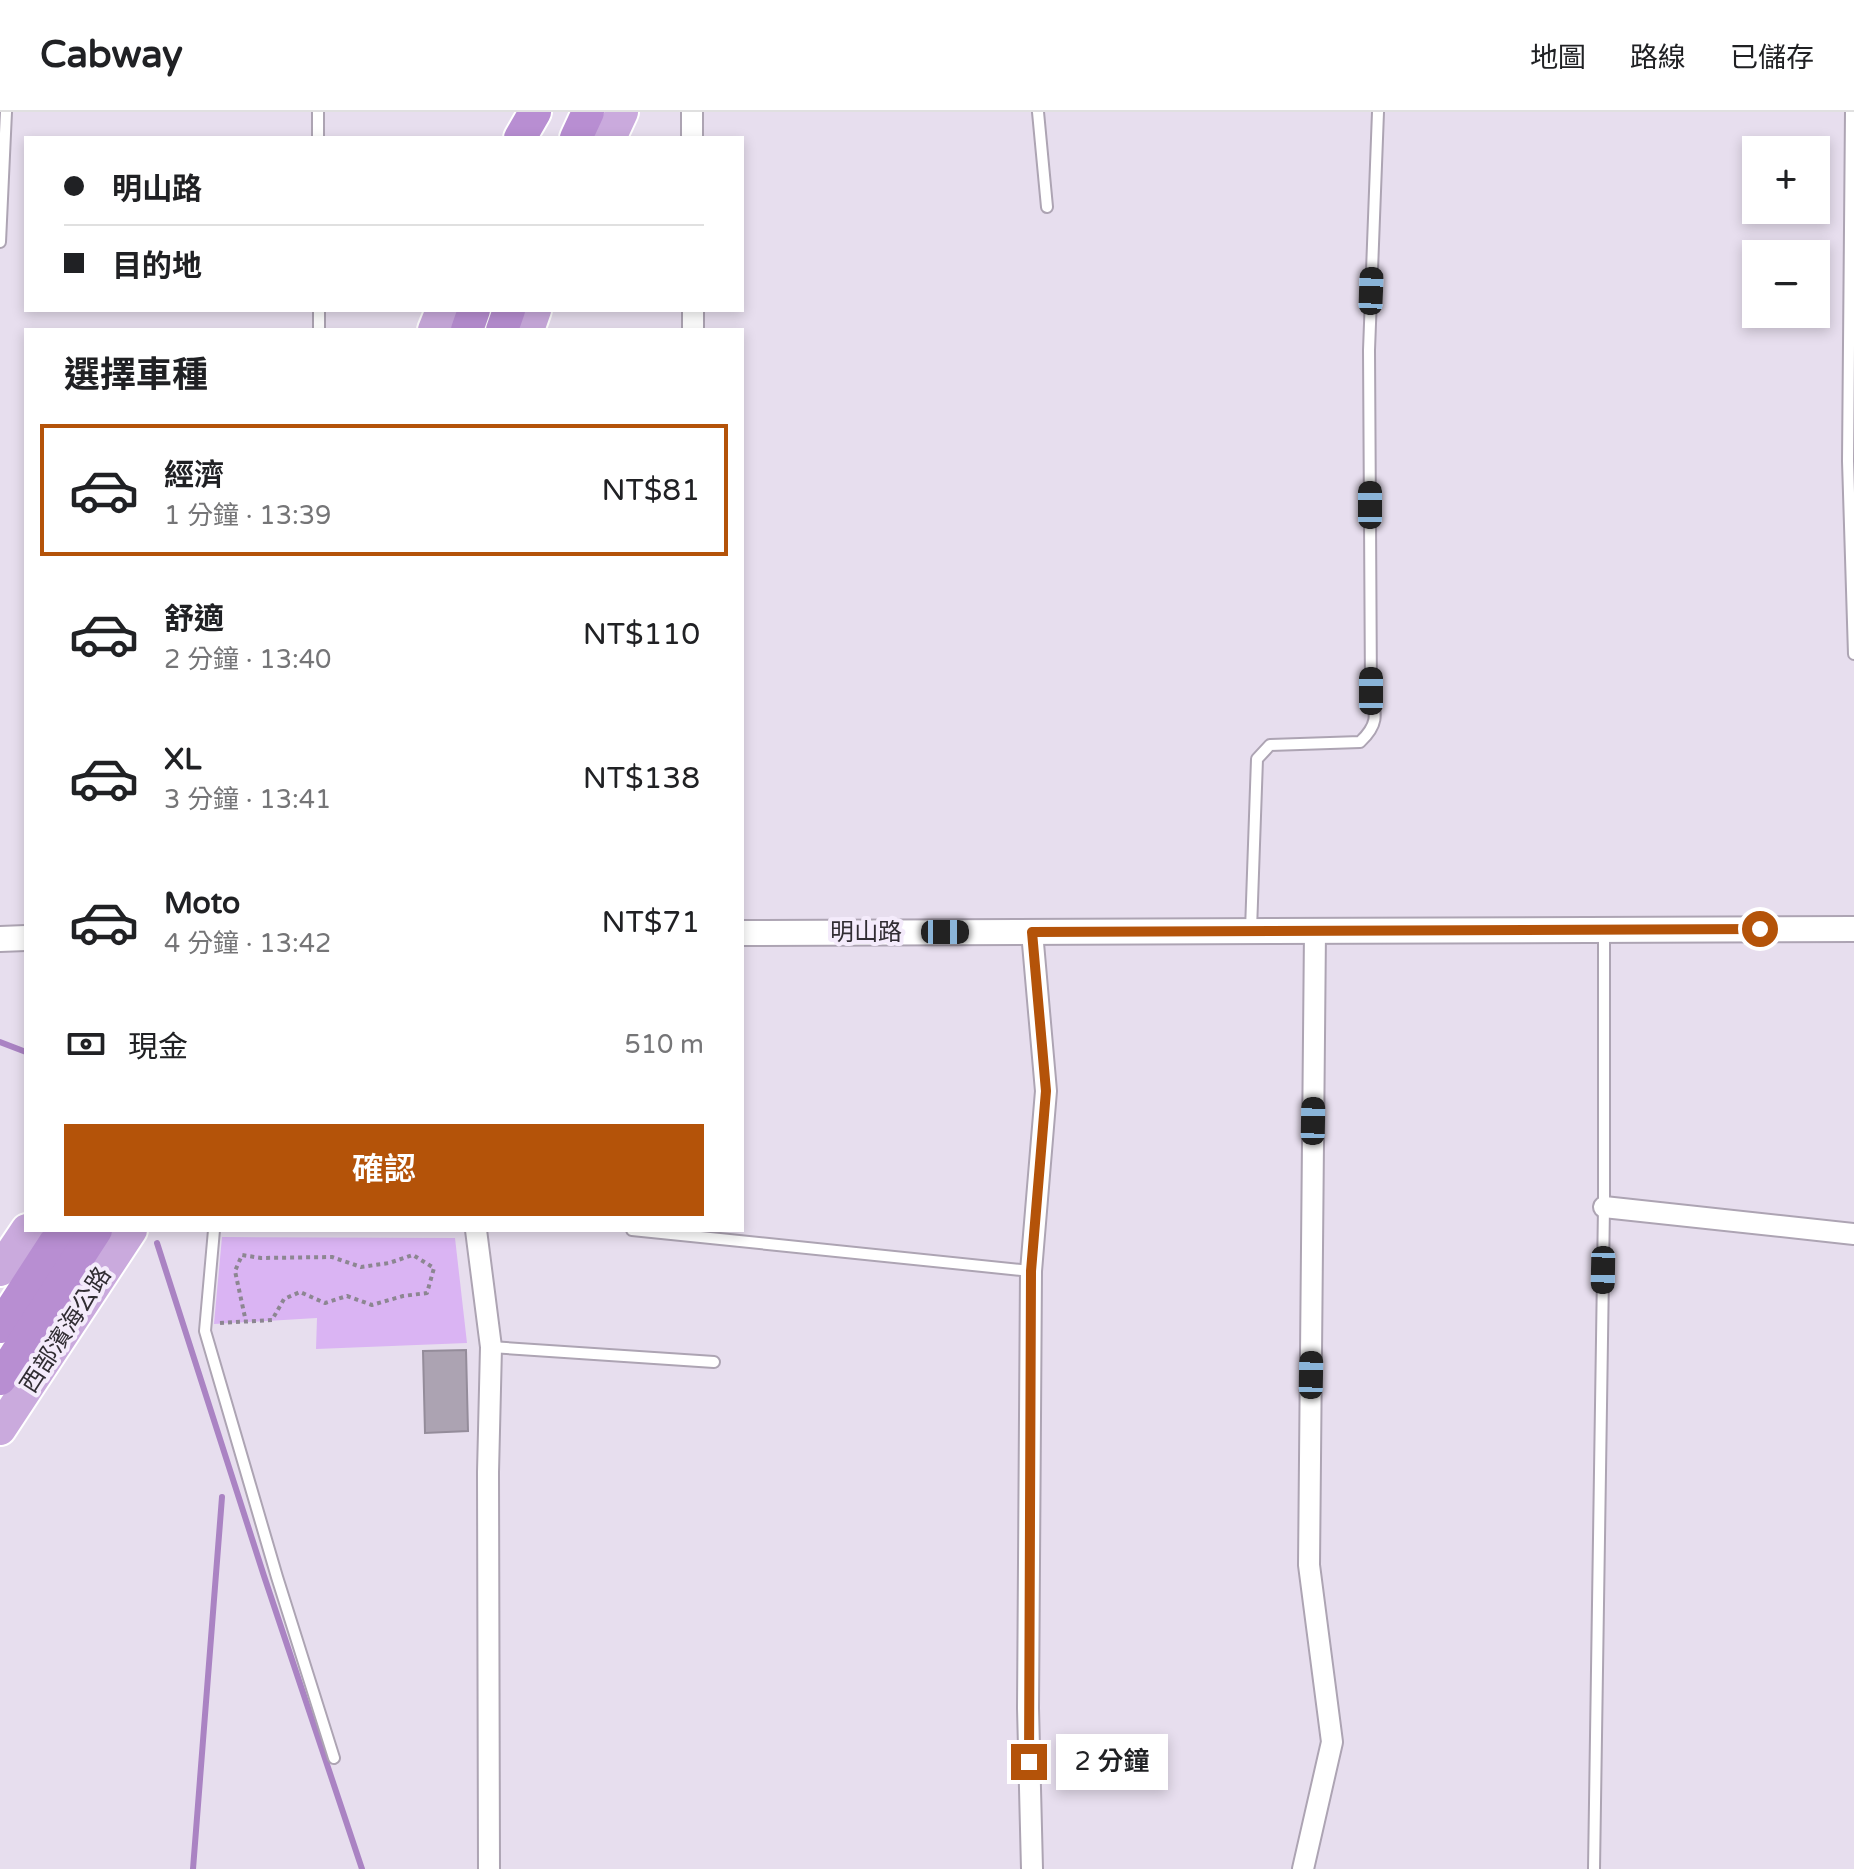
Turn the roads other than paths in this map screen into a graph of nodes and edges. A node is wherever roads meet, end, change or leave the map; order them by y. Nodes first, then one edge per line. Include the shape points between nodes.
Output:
1 (6, 112) edge
2 (318, 112) edge
3 (523, 112) edge
4 (535, 112) edge
5 (551, 112) edge
6 (588, 112) edge
7 (606, 112) edge
8 (622, 112) edge
9 (692, 112) edge
10 (1038, 112) edge
11 (1378, 112) edge
12 (1851, 112) edge
13 (318, 136) edge
14 (513, 136) edge
15 (521, 136) edge
16 (540, 136) edge
17 (577, 136) edge
18 (597, 136) edge
19 (611, 136) edge
20 (692, 136) edge
21 (1047, 207) dead end
22 (0, 242) edge
23 (1854, 654) edge
24 (1604, 929) junction
25 (1854, 929) edge
26 (1251, 930) junction
27 (1315, 931) junction
28 (1032, 932) junction
29 (744, 933) edge
30 (24, 938) edge
31 (0, 939) edge
32 (1604, 1207) junction
33 (26, 1232) edge
34 (62, 1232) edge
35 (95, 1232) edge
36 (130, 1232) edge
37 (214, 1232) edge
38 (476, 1232) edge
39 (651, 1232) edge
40 (1854, 1234) edge
41 (0, 1270) edge
42 (1031, 1271) junction
43 (0, 1327) edge
44 (491, 1347) junction
45 (714, 1362) dead end
46 (0, 1379) edge
47 (0, 1429) edge
48 (334, 1758) dead end
49 (489, 1869) edge
50 (1032, 1869) edge
51 (1303, 1869) edge
52 (1594, 1869) edge

1 - 22 lane
2 - 13 lane
3 - 14 main road
4 - 15 highway
5 - 16 highway
6 - 17 highway
7 - 18 highway
8 - 19 main road
9 - 20 street
10 - 21 lane
11 - 26 lane via 1369,350 1373,730 1360,742 1270,745 1257,759
12 - 23 lane via 1848,461
24 - 25 street, 明山路
24 - 27 street, 明山路
24 - 32 lane
26 - 27 street, 明山路
26 - 28 street, 明山路
27 - 51 street via 1309,1565 1332,1742
28 - 29 street, 明山路
28 - 42 street via 1046,1091
30 - 31 street
32 - 40 street
32 - 52 lane
33 - 41 main road
34 - 43 highway
35 - 46 highway
36 - 47 main road, 西部濱海公路
37 - 48 lane via 205,1331
38 - 44 street
39 - 42 lane
42 - 50 street
44 - 45 lane
44 - 49 street

